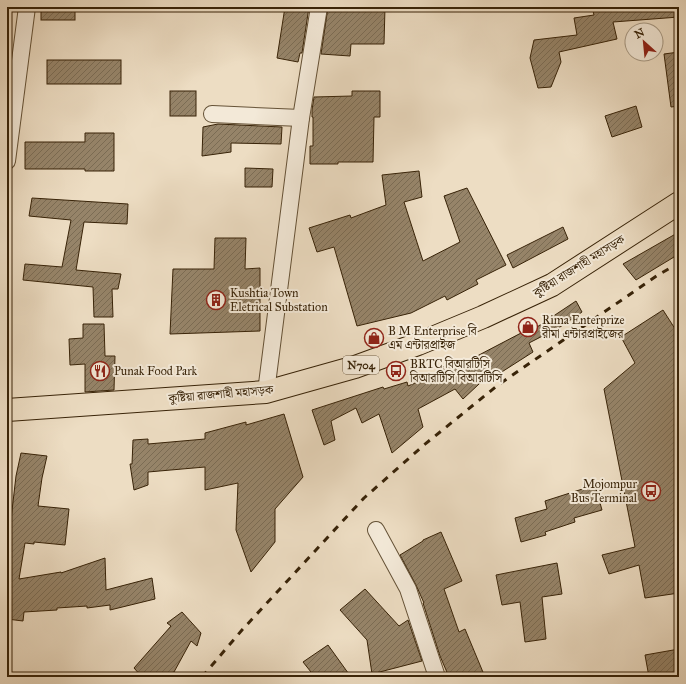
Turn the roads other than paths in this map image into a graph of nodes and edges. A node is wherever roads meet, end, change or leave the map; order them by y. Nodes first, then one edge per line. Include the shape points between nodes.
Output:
1 (27, 7) edge
2 (320, 7) edge
3 (212, 114) dead end
4 (301, 118) junction
5 (7, 161) edge
6 (679, 203) edge
7 (266, 392) junction
8 (7, 410) edge
9 (376, 530) dead end
10 (437, 677) edge

1 - 5 street
2 - 4 street
3 - 4 street
4 - 7 street
6 - 7 highway, কুষ্টিয়া রাজশাহী মহাসড়ক / N704 via 552,285 529,297 418,344 355,367
7 - 8 highway, কুষ্টিয়া রাজশাহী মহাসড়ক / N704
9 - 10 street via 408,589

